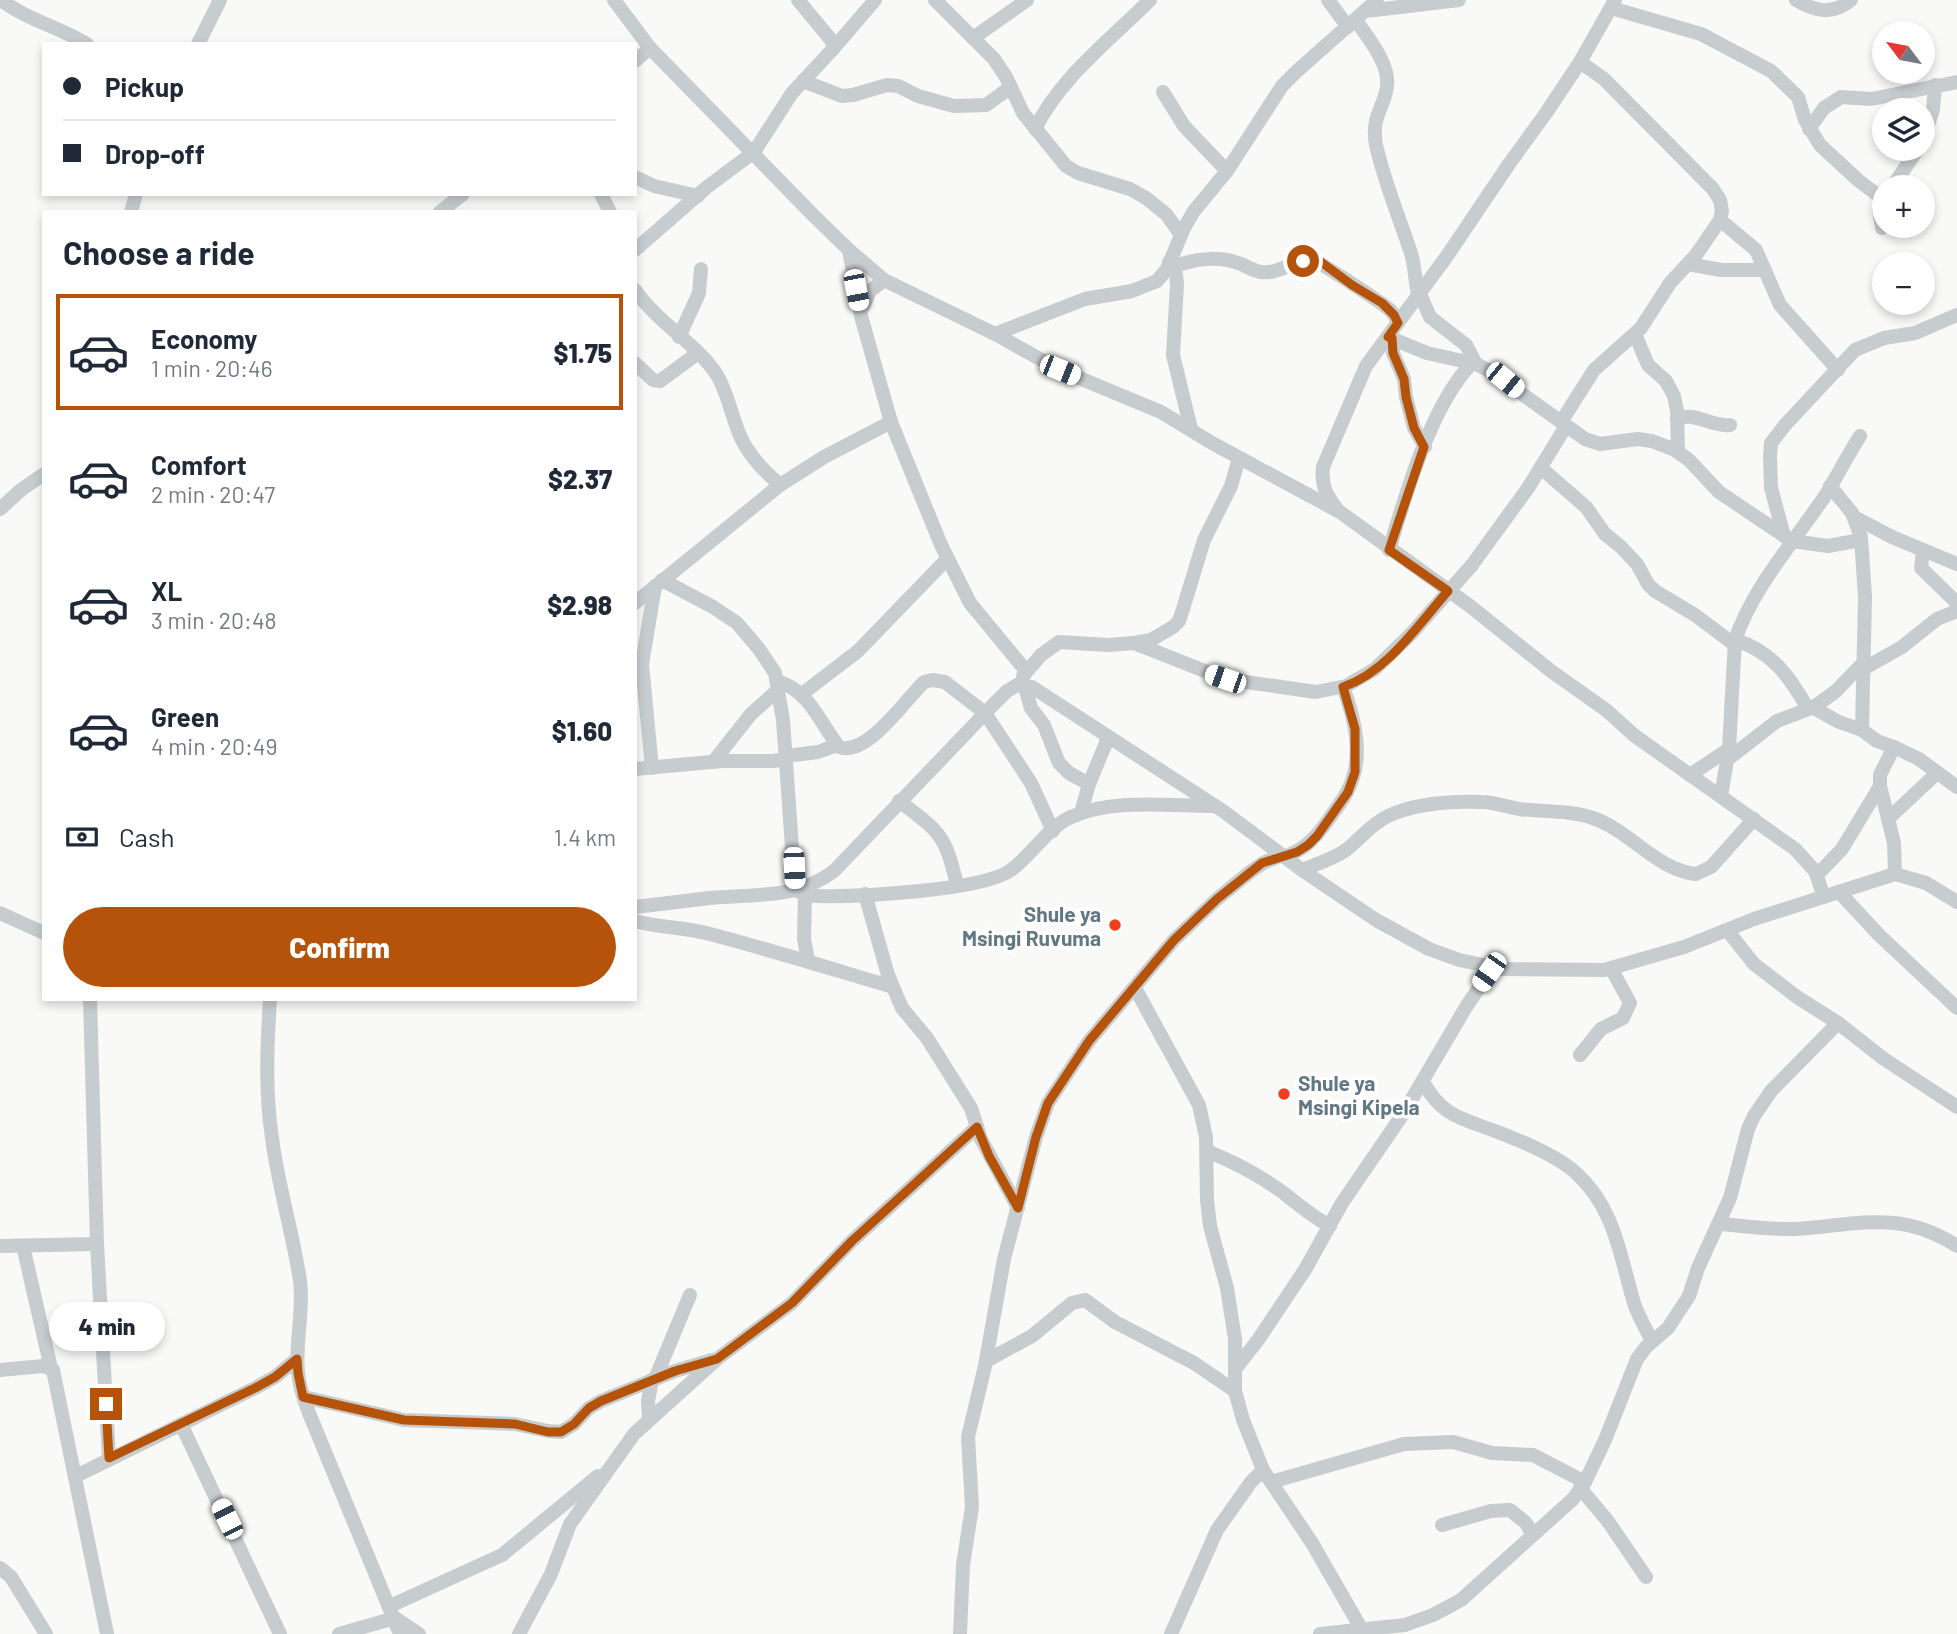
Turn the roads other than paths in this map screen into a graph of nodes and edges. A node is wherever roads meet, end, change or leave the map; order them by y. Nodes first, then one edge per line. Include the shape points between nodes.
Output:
1 (1, 0) edge
2 (220, 0) edge
3 (614, 0) edge
4 (798, 0) edge
5 (875, 0) edge
6 (935, 0) edge
7 (1027, 0) edge
8 (1150, 0) edge
9 (1328, 0) edge
10 (1377, 0) edge
11 (1459, 0) edge
12 (1796, 0) edge
13 (1851, 0) edge
14 (1613, 4) edge
15 (1357, 19) junction
16 (974, 38) junction
17 (84, 42) edge
18 (199, 42) edge
19 (650, 48) junction
20 (833, 49) junction
21 (637, 59) edge
22 (1580, 62) junction
23 (803, 81) junction
24 (1957, 82) edge
25 (1935, 85) junction
26 (1011, 87) junction
27 (1163, 92) dead end
28 (1933, 98) edge
29 (1035, 129) junction
30 (1809, 129) junction
31 (754, 152) junction
32 (1227, 171) junction
33 (637, 178) edge
34 (1872, 187) edge
35 (460, 196) edge
36 (698, 196) junction
37 (443, 210) edge
38 (1720, 220) junction
39 (1181, 235) junction
40 (637, 248) edge
41 (849, 250) junction
42 (1688, 264) junction
43 (1171, 265) junction
44 (701, 269) dead end
45 (1765, 270) junction
46 (884, 279) junction
47 (637, 293) edge
48 (1419, 294) junction
49 (861, 314) junction
50 (1957, 315) edge
51 (1398, 323) junction
52 (995, 334) junction
53 (1635, 334) junction
54 (679, 337) junction
55 (1390, 337) junction
56 (698, 353) junction
57 (1474, 364) junction
58 (637, 365) edge
59 (1838, 370) junction
60 (1677, 419) junction
61 (891, 422) junction
62 (1564, 424) junction
63 (1730, 425) dead end
64 (1191, 429) junction
65 (1860, 436) dead end
66 (1424, 447) junction
67 (1678, 452) junction
68 (1238, 458) junction
69 (1541, 468) junction
70 (42, 475) edge
71 (780, 485) junction
72 (1830, 486) junction
73 (0, 509) edge
74 (1340, 512) junction
75 (1854, 517) junction
76 (1788, 539) junction
77 (1861, 540) junction
78 (1389, 550) junction
79 (1923, 551) junction
80 (947, 559) junction
81 (1957, 564) edge
82 (659, 583) junction
83 (1448, 591) junction
84 (637, 601) edge
85 (1957, 603) edge
86 (1957, 611) edge
87 (1735, 642) junction
88 (1134, 643) junction
89 (640, 646) edge
90 (1863, 666) junction
91 (1023, 680) junction
92 (778, 685) junction
93 (1343, 687) junction
94 (802, 694) junction
95 (1810, 708) junction
96 (985, 713) junction
97 (1862, 730) junction
98 (1106, 736) junction
99 (837, 745) junction
100 (1894, 747) junction
101 (1728, 754) junction
102 (786, 757) junction
103 (713, 762) junction
104 (652, 768) junction
105 (637, 769) edge
106 (1937, 773) junction
107 (1690, 775) junction
108 (1089, 784) junction
109 (1880, 786) junction
110 (1957, 787) edge
111 (1721, 796) junction
112 (899, 801) junction
113 (1216, 806) junction
114 (1081, 813) junction
115 (1888, 819) junction
116 (1754, 820) junction
117 (1053, 831) junction
118 (1283, 856) junction
119 (1302, 870) junction
120 (1895, 874) junction
121 (1817, 875) junction
122 (957, 885) junction
123 (800, 892) junction
124 (1840, 893) junction
125 (865, 894) junction
126 (1824, 897) junction
127 (1957, 902) edge
128 (637, 908) edge
129 (0, 913) edge
130 (637, 922) edge
131 (1727, 930) junction
132 (42, 932) edge
133 (808, 960) junction
134 (1493, 967) junction
135 (1611, 968) junction
136 (893, 986) junction
137 (1135, 988) junction
138 (90, 1001) edge
139 (270, 1001) edge
140 (1957, 1008) edge
141 (1838, 1023) junction
142 (1580, 1055) dead end
143 (1423, 1082) junction
144 (1957, 1107) edge
145 (977, 1127) junction
146 (1207, 1151) junction
147 (1018, 1208) junction
148 (1720, 1224) junction
149 (1331, 1226) junction
150 (97, 1244) junction
151 (0, 1246) edge
152 (23, 1246) junction
153 (1957, 1246) edge
154 (690, 1295) dead end
155 (1653, 1341) junction
156 (297, 1359) junction
157 (717, 1359) junction
158 (986, 1361) junction
159 (51, 1368) junction
160 (1236, 1368) junction
161 (0, 1370) edge
162 (653, 1380) junction
163 (1236, 1391) junction
164 (303, 1397) junction
165 (649, 1420) junction
166 (181, 1424) junction
167 (109, 1458) junction
168 (610, 1466) junction
169 (76, 1476) junction
170 (1267, 1476) junction
171 (1583, 1485) junction
172 (1442, 1525) dead end
173 (1534, 1535) junction
174 (0, 1568) edge
175 (1646, 1577) dead end
176 (392, 1612) junction
177 (1362, 1630) junction
178 (46, 1634) edge
179 (107, 1634) edge
180 (280, 1634) edge
181 (339, 1634) edge
182 (400, 1634) edge
183 (419, 1634) edge
184 (519, 1634) edge
185 (960, 1634) edge
186 (1171, 1634) edge
187 (1320, 1634) edge

1 - 17 street
2 - 18 street
3 - 19 street
4 - 20 street via 832,41
5 - 20 street
6 - 16 street
7 - 16 street
8 - 29 street via 1069,80
9 - 15 street
10 - 15 street
11 - 15 street
12 - 13 street via 1819,11 1831,11
14 - 22 street
14 - 30 street via 1701,34 1760,64 1798,97
15 - 32 street via 1282,86
15 - 48 street via 1387,78 1374,131
16 - 26 street
19 - 21 street
19 - 31 street
20 - 23 street
22 - 38 street via 1604,79 1713,189 1720,201
22 - 48 street
23 - 26 street via 842,96 898,86 954,106 986,105
23 - 31 street
24 - 25 street
25 - 28 street
25 - 30 street via 1871,99 1835,99
26 - 29 street
27 - 32 street via 1184,126
29 - 39 street via 1066,166 1146,198
30 - 34 street via 1820,145
31 - 36 street
31 - 41 street
32 - 39 street
33 - 36 street
35 - 37 street
36 - 40 street
38 - 42 street
38 - 45 street via 1756,250
39 - 43 street
41 - 46 street
41 - 49 street
42 - 45 street
42 - 53 street
43 - 51 street via 1214,258 1264,273 1314,260 1382,303
43 - 52 street via 1157,281 1132,291 1085,299
43 - 64 street via 1177,284 1172,355
44 - 54 street via 699,293
45 - 59 street via 1780,305
46 - 49 street via 870,291
46 - 52 street
47 - 54 street
48 - 51 street
48 - 57 street via 1430,317 1466,345
49 - 61 street
50 - 59 street via 1855,350
51 - 55 street
52 - 64 street via 1060,370 1161,411
53 - 60 street via 1647,365 1671,388
53 - 62 street via 1594,370
54 - 56 street
55 - 57 street via 1427,353
55 - 66 street via 1414,428
55 - 74 street via 1366,366 1323,467 1326,494
56 - 58 street via 660,381
56 - 71 street via 717,376 752,457
57 - 62 street via 1505,380
57 - 66 street via 1461,374
59 - 76 street via 1771,443 1771,488
60 - 63 street via 1693,415 1717,426
60 - 67 street
61 - 71 street
61 - 80 street
62 - 67 street via 1600,444 1637,439
62 - 69 street
64 - 68 street
65 - 72 street
66 - 78 street
67 - 76 street via 1719,492
68 - 74 street
68 - 88 street via 1231,486 1204,540 1179,621 1164,634
69 - 83 street
69 - 87 street via 1586,507 1655,591
70 - 73 street
71 - 82 street
72 - 75 street
72 - 76 street
74 - 78 street
75 - 77 street
75 - 79 street
76 - 77 street via 1828,546
76 - 87 street
77 - 90 street
78 - 83 street
79 - 81 street
79 - 85 street via 1921,568
80 - 91 street
80 - 94 street via 858,651
82 - 84 street
82 - 89 street
82 - 92 street via 737,623 771,665
83 - 93 street via 1375,669
83 - 107 street
86 - 90 street
87 - 95 street via 1762,651 1786,674
87 - 101 street
88 - 91 street via 1059,642
88 - 93 street via 1225,679 1316,692
89 - 104 street
90 - 95 street
90 - 97 street
91 - 96 street
91 - 98 street
91 - 108 street via 1031,708 1047,731 1059,762
92 - 94 street via 788,684
92 - 102 street
92 - 103 street
93 - 118 street via 1355,729 1355,772 1348,792 1308,845
94 - 99 street
95 - 97 street
95 - 101 street via 1777,721
96 - 99 street via 945,682 933,680 913,692 876,734 852,749
96 - 112 street
96 - 117 street via 1031,783
97 - 100 street
98 - 108 street
98 - 113 street
99 - 102 street
100 - 106 street
100 - 109 street via 1880,775
101 - 107 street
101 - 111 street
102 - 103 street
102 - 123 street
103 - 104 street
104 - 105 street
106 - 110 street
106 - 115 street
107 - 111 street
108 - 114 street
109 - 115 street
109 - 121 street via 1843,849
111 - 116 street
112 - 122 street via 942,836
112 - 123 street via 834,871
113 - 114 street via 1131,806
113 - 118 street
114 - 117 street
115 - 120 street
116 - 119 street via 1711,867 1696,874 1675,869 1586,816 1485,802 1443,803 1410,807 1385,817 1346,849
116 - 121 street via 1795,849
117 - 122 street via 1010,871
118 - 119 street
118 - 137 street via 1262,863 1217,899 1174,940
119 - 134 street via 1401,936 1459,960
120 - 124 street
120 - 127 street via 1926,883
121 - 126 street
122 - 125 street
123 - 125 street via 813,896
123 - 128 street
123 - 133 street
124 - 126 street
124 - 140 street
125 - 136 street
126 - 131 street
129 - 132 street
130 - 133 street via 709,933
131 - 135 street
131 - 141 street via 1754,964
133 - 136 street
134 - 135 street
134 - 143 street
135 - 142 street via 1630,1003 1627,1012 1601,1029
136 - 145 street via 902,1008 927,1038 971,1108
137 - 146 street via 1199,1105
137 - 147 street via 1089,1041 1048,1103
138 - 150 street
139 - 156 street via 268,1108 300,1281
141 - 144 street
141 - 148 street via 1771,1091 1754,1116
143 - 149 street
143 - 155 street via 1432,1098 1463,1121 1557,1160 1593,1191 1615,1230 1635,1306
145 - 147 street
145 - 157 street via 852,1241 792,1303
146 - 149 street via 1255,1174
146 - 160 street via 1210,1226 1227,1288
147 - 158 street
148 - 153 street via 1792,1229 1891,1221 1918,1227
148 - 155 street via 1689,1296 1676,1318
149 - 160 street
150 - 152 street
150 - 167 street
151 - 152 street
152 - 159 street
154 - 162 street
155 - 171 street via 1637,1359
156 - 164 street
156 - 166 street via 267,1382
157 - 162 street
157 - 165 street
158 - 163 street via 1032,1336 1072,1303 1085,1300
158 - 185 street via 968,1437 972,1507 963,1565
159 - 161 street
159 - 169 street
160 - 163 street
162 - 164 street via 601,1401 561,1432 515,1424 404,1420
162 - 165 street
163 - 170 street via 1242,1420
164 - 176 street
165 - 168 street
166 - 167 street
166 - 180 street
167 - 169 street
168 - 176 street via 502,1555
168 - 184 street via 570,1524 551,1574
169 - 179 street
170 - 171 street via 1404,1444 1453,1443 1492,1453 1533,1455
170 - 177 street
170 - 186 street via 1251,1482 1217,1530
171 - 173 street
171 - 175 street
172 - 173 street via 1510,1510
173 - 177 street via 1461,1600 1405,1625
174 - 178 street via 11,1577
176 - 181 street
176 - 182 street
176 - 183 street
177 - 187 street

